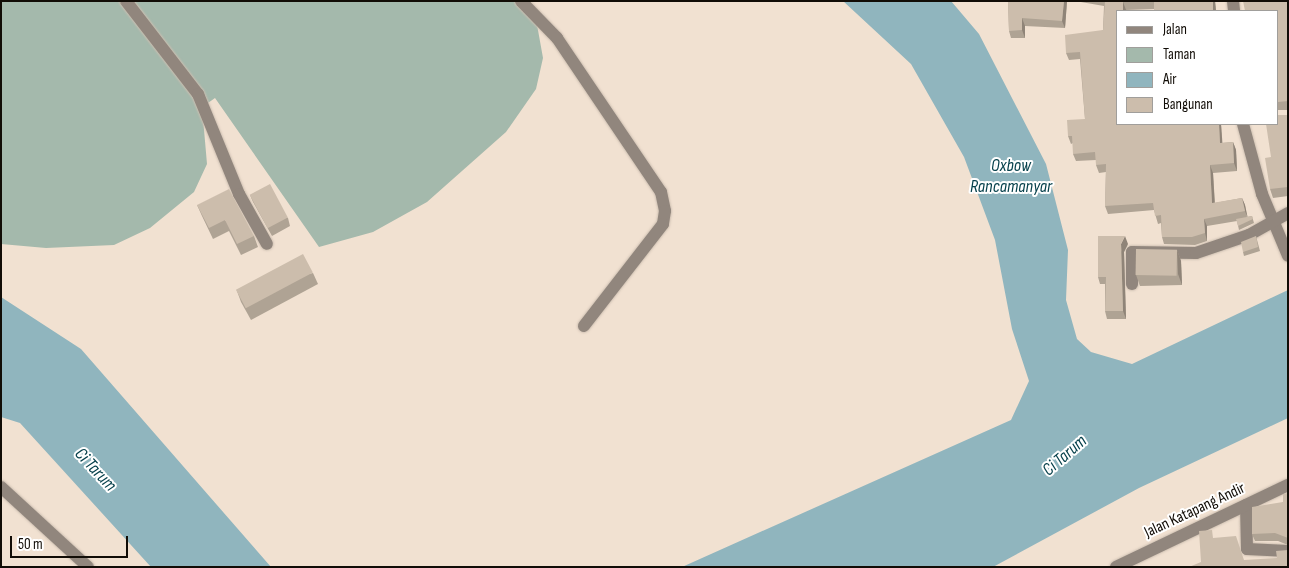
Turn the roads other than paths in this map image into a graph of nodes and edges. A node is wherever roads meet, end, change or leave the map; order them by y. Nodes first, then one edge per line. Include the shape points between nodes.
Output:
1 (126, 1) edge
2 (521, 1) edge
3 (1244, 125) edge
4 (1288, 213) edge
5 (1273, 219) junction
6 (268, 244) dead end
7 (1286, 250) edge
8 (1132, 284) dead end
9 (584, 326) dead end
10 (1288, 485) edge
11 (1, 487) edge
12 (1246, 505) junction
13 (1288, 551) edge
14 (88, 567) edge
15 (1116, 567) edge

1 - 6 street via 198,94 239,194
2 - 9 street via 557,38 661,192 665,211 663,224
3 - 5 street
4 - 5 street
5 - 7 street
5 - 8 street via 1249,235 1196,253 1132,252
10 - 12 street, Jalan Katapang Andir
11 - 14 street
12 - 13 street via 1247,549
12 - 15 street, Jalan Katapang Andir

